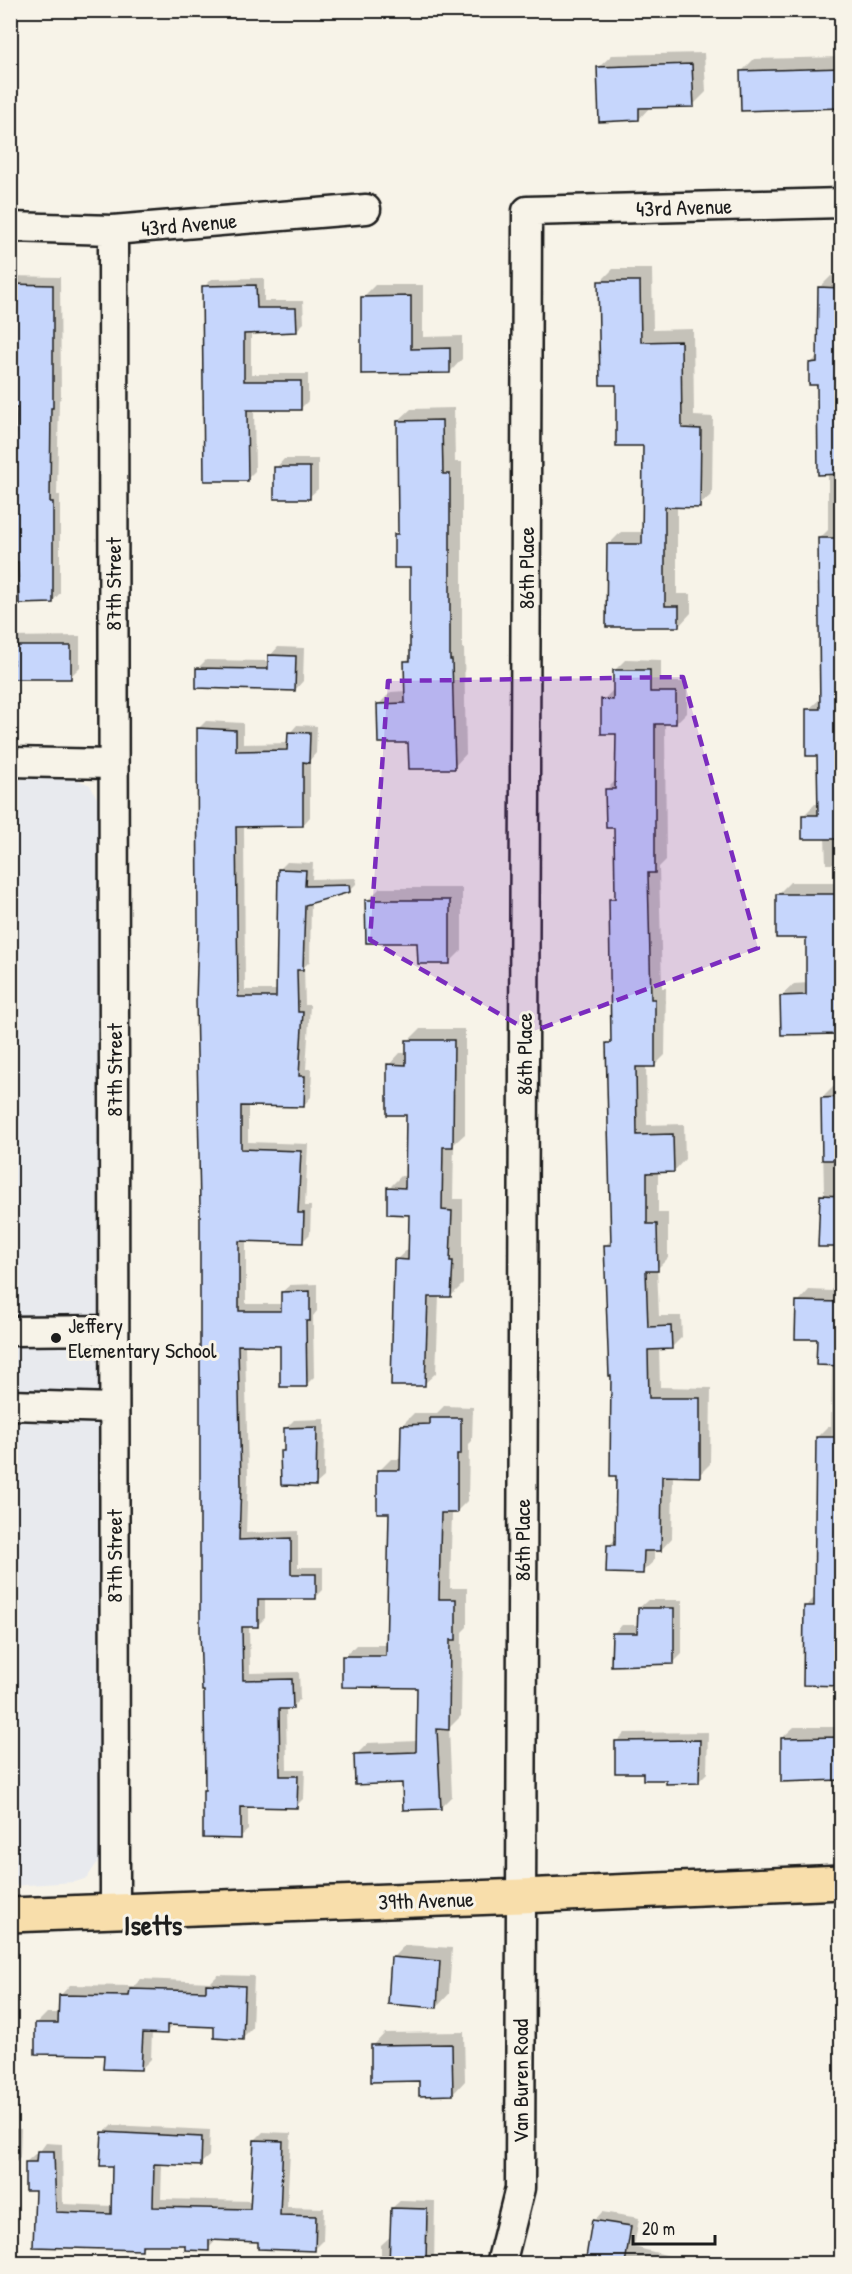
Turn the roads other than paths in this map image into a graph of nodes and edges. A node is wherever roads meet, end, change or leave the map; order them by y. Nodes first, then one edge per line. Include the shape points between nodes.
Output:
1 (842, 203) edge
2 (366, 209) dead end
3 (527, 211) joint
4 (10, 227) edge
5 (113, 230) junction
6 (10, 762) edge
7 (113, 764) junction
8 (114, 1330) junction
9 (10, 1331) edge
10 (10, 1405) edge
11 (114, 1408) junction
12 (842, 1882) edge
13 (521, 1896) junction
14 (115, 1911) junction
15 (10, 1915) edge
16 (501, 2264) edge

1 - 3 street, 43rd Avenue
2 - 5 street, 43rd Avenue
3 - 13 street, 86th Place
4 - 5 street, 43rd Avenue
5 - 7 street, 87th Street
6 - 7 street
7 - 8 street, 87th Street
8 - 9 street
8 - 11 street, 87th Street
10 - 11 street
11 - 14 street, 87th Street
12 - 13 main road, 39th Avenue
13 - 14 main road, 39th Avenue
13 - 16 street, Van Buren Road via 520,2188
14 - 15 main road, 39th Avenue

